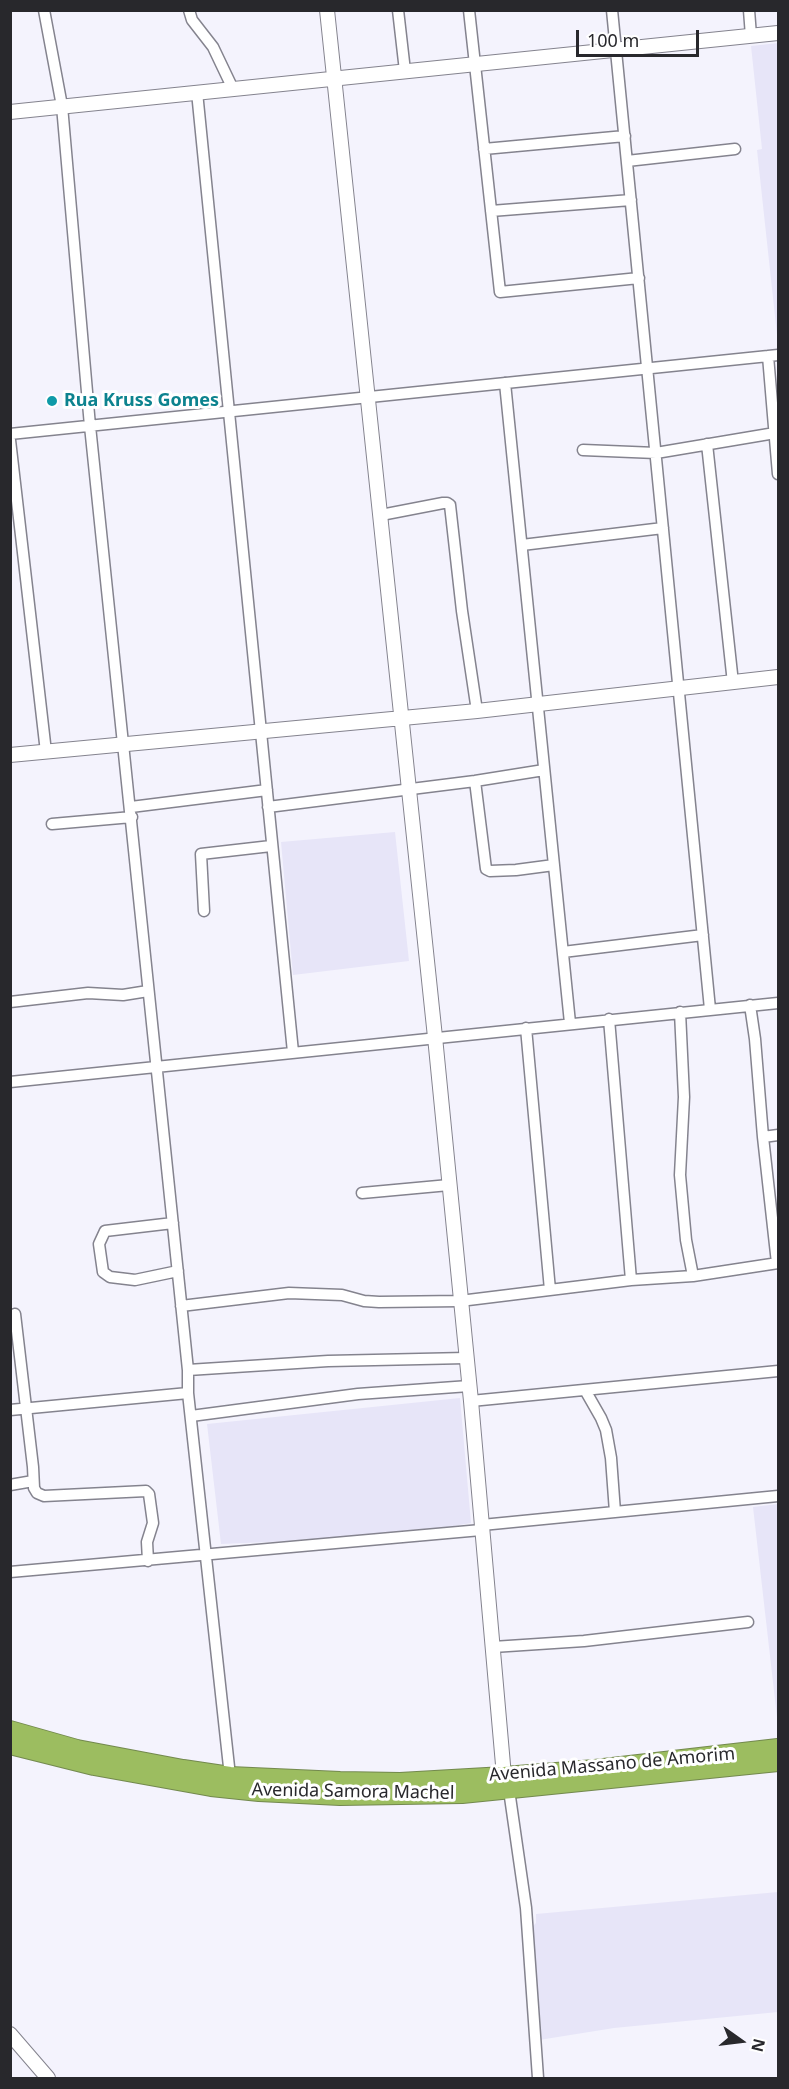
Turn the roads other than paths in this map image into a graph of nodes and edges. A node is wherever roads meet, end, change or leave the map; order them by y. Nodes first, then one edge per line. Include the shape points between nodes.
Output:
1 (44, 10) edge
2 (189, 10) edge
3 (327, 10) edge
4 (398, 10) edge
5 (470, 10) edge
6 (612, 10) edge
7 (749, 10) edge
8 (778, 33) edge
9 (752, 36) junction
10 (616, 50) junction
11 (475, 64) junction
12 (405, 71) junction
13 (334, 78) junction
14 (233, 89) junction
15 (197, 92) junction
16 (62, 106) junction
17 (10, 112) edge
18 (625, 136) junction
19 (484, 148) junction
20 (735, 149) dead end
21 (627, 161) junction
22 (631, 200) junction
23 (491, 211) junction
24 (639, 278) junction
25 (773, 355) edge
26 (647, 368) junction
27 (505, 383) junction
28 (369, 397) junction
29 (229, 411) junction
30 (90, 426) junction
31 (775, 433) junction
32 (10, 434) edge
33 (10, 440) edge
34 (707, 444) junction
35 (584, 450) dead end
36 (656, 453) junction
37 (778, 474) edge
38 (381, 515) junction
39 (663, 528) junction
40 (522, 545) junction
41 (778, 677) edge
42 (733, 683) junction
43 (679, 689) junction
44 (537, 705) junction
45 (477, 711) junction
46 (402, 718) junction
47 (261, 731) junction
48 (123, 744) junction
49 (46, 752) junction
50 (10, 755) edge
51 (544, 770) junction
52 (475, 781) junction
53 (267, 790) junction
54 (409, 790) junction
55 (268, 807) junction
56 (132, 812) junction
57 (52, 824) dead end
58 (271, 846) junction
59 (554, 865) junction
60 (204, 911) dead end
61 (703, 935) junction
62 (563, 952) junction
63 (148, 991) junction
64 (10, 1002) edge
65 (778, 1002) edge
66 (750, 1005) junction
67 (710, 1009) junction
68 (680, 1012) junction
69 (609, 1019) junction
70 (570, 1023) junction
71 (526, 1028) junction
72 (435, 1037) junction
73 (292, 1052) junction
74 (157, 1066) junction
75 (10, 1082) edge
76 (778, 1135) edge
77 (763, 1137) junction
78 (449, 1185) junction
79 (362, 1193) dead end
80 (173, 1223) junction
81 (778, 1263) edge
82 (177, 1271) junction
83 (693, 1276) junction
84 (631, 1280) junction
85 (550, 1290) junction
86 (460, 1301) junction
87 (181, 1306) junction
88 (15, 1314) dead end
89 (466, 1358) junction
90 (188, 1370) junction
91 (778, 1371) edge
92 (469, 1386) junction
93 (585, 1390) junction
94 (188, 1393) junction
95 (471, 1401) junction
96 (26, 1408) junction
97 (10, 1410) edge
98 (191, 1416) junction
99 (33, 1481) junction
100 (10, 1485) edge
101 (778, 1496) edge
102 (615, 1512) junction
103 (481, 1528) junction
104 (206, 1556) junction
105 (148, 1561) junction
106 (10, 1572) edge
107 (748, 1622) dead end
108 (493, 1647) junction
109 (10, 1730) edge
110 (10, 1745) edge
111 (778, 1748) edge
112 (718, 1762) junction
113 (778, 1762) edge
114 (698, 1770) joint
115 (230, 1776) junction
116 (507, 1783) junction
117 (10, 2034) edge
118 (48, 2079) edge
119 (538, 2079) edge

1 - 16 street
2 - 14 street
3 - 13 street
4 - 12 street
5 - 11 street
6 - 10 street
7 - 9 street
8 - 9 street
9 - 10 street
10 - 11 street
10 - 18 street
11 - 12 street
11 - 19 street
12 - 13 street
13 - 14 street
13 - 28 street
14 - 15 street
15 - 16 street
15 - 29 street
16 - 17 street
16 - 30 street
18 - 19 street
18 - 21 street
19 - 23 street
20 - 21 street
21 - 22 street
22 - 23 street
22 - 24 street
23 - 24 street via 500,292
24 - 26 street
25 - 26 street
25 - 31 street
26 - 27 street
26 - 36 street
27 - 28 street
27 - 40 street
28 - 29 street
28 - 38 street
29 - 30 street
29 - 47 street
30 - 32 street
30 - 48 street
31 - 34 street
31 - 37 street
33 - 49 street
34 - 36 street
34 - 42 street
35 - 36 street
36 - 39 street
38 - 45 street via 450,505
38 - 46 street
39 - 40 street
39 - 43 street
40 - 44 street
41 - 42 street
42 - 43 street
43 - 44 street
43 - 61 street
44 - 45 street
44 - 51 street
45 - 46 street
46 - 47 street
46 - 54 street
47 - 48 street
47 - 53 street
48 - 49 street
48 - 56 street
49 - 50 street
51 - 52 street
51 - 59 street
52 - 54 street
52 - 59 street via 486,869
53 - 55 street
53 - 56 street
54 - 55 street
54 - 72 street
55 - 58 street
56 - 57 street
56 - 63 street
58 - 60 street via 201,854
58 - 73 street
59 - 62 street
61 - 62 street
61 - 67 street
62 - 70 street
63 - 64 street
63 - 74 street
65 - 66 street
66 - 67 street
66 - 77 street
67 - 68 street
68 - 69 street
68 - 83 street via 684,1096 680,1175
69 - 70 street
69 - 84 street
70 - 71 street
71 - 72 street
71 - 85 street
72 - 73 street
72 - 78 street
73 - 74 street
74 - 75 street
74 - 80 street
76 - 77 street
77 - 81 street
78 - 79 street
78 - 86 street
80 - 82 street
80 - 82 street via 105,1231 99,1244 103,1272 110,1277 135,1280
81 - 83 street
82 - 87 street
83 - 84 street
84 - 85 street
85 - 86 street
86 - 87 street via 379,1302 342,1295 289,1293
86 - 89 street
87 - 90 street
88 - 96 street
89 - 90 street
89 - 92 street
90 - 94 street
91 - 93 street
92 - 95 street
92 - 98 street via 357,1394
93 - 95 street
93 - 102 street via 606,1430
94 - 96 street
94 - 98 street
95 - 103 street
96 - 97 street
96 - 99 street
98 - 104 street
99 - 100 street
99 - 105 street via 38,1493 44,1496 146,1491 153,1523 147,1542
101 - 102 street
102 - 103 street
103 - 104 street
103 - 108 street
104 - 105 street
104 - 115 street
105 - 106 street
107 - 108 street
108 - 116 street
109 - 115 highway, Avenida Samora Machel via 77,1749
110 - 116 highway, Avenida Samora Machel via 129,1773 259,1792 402,1796
111 - 112 highway, Avenida Massano de Amorim
112 - 113 highway, Avenida Massano de Amorim
112 - 114 highway, Avenida Massano de Amorim
112 - 116 highway, Avenida Massano de Amorim
114 - 116 highway, Avenida Samora Machel
115 - 116 highway, Avenida Massano de Amorim
116 - 119 street via 526,1908
117 - 118 street

